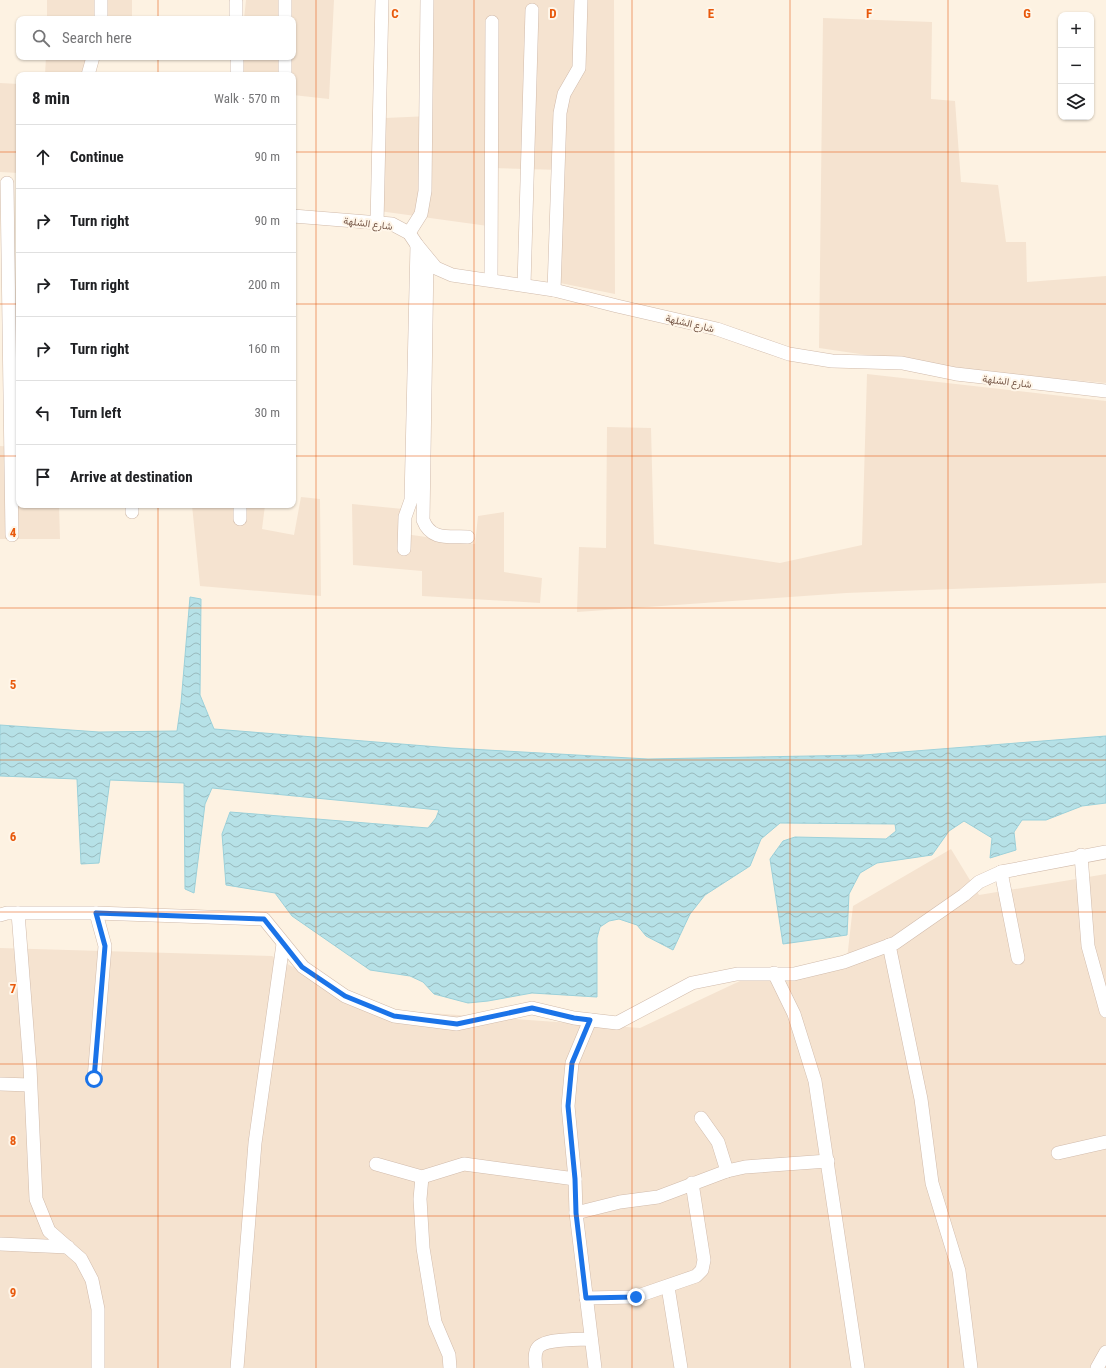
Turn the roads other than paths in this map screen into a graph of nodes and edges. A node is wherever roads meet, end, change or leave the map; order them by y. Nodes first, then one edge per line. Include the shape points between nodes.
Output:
1 (101, 0) edge
2 (285, 0) edge
3 (382, 0) edge
4 (427, 0) edge
5 (582, 0) edge
6 (236, 2) dead end
7 (532, 10) dead end
8 (101, 16) edge
9 (236, 16) edge
10 (285, 16) edge
11 (492, 22) dead end
12 (92, 60) edge
13 (237, 60) edge
14 (285, 60) edge
15 (89, 72) edge
16 (237, 72) edge
17 (285, 72) edge
18 (9, 183) edge
19 (296, 216) edge
20 (377, 223) junction
21 (409, 233) junction
22 (417, 245) junction
23 (427, 258) junction
24 (491, 280) junction
25 (524, 285) junction
26 (554, 290) junction
27 (1106, 391) edge
28 (240, 508) edge
29 (240, 519) dead end
30 (12, 536) dead end
31 (468, 537) dead end
32 (404, 549) dead end
33 (1106, 852) edge
34 (1081, 855) junction
35 (1001, 872) junction
36 (18, 913) junction
37 (96, 913) junction
38 (0, 914) edge
39 (283, 944) junction
40 (889, 945) junction
41 (1018, 958) dead end
42 (774, 973) junction
43 (1106, 1011) edge
44 (590, 1020) junction
45 (94, 1079) dead end
46 (0, 1084) edge
47 (30, 1085) junction
48 (701, 1118) dead end
49 (1106, 1142) edge
50 (1058, 1153) dead end
51 (828, 1161) junction
52 (376, 1164) dead end
53 (727, 1171) junction
54 (422, 1177) junction
55 (575, 1179) junction
56 (692, 1183) junction
57 (576, 1213) junction
58 (0, 1244) edge
59 (68, 1247) junction
60 (668, 1287) junction
61 (586, 1298) junction
62 (591, 1339) junction
63 (1106, 1352) edge
64 (98, 1368) edge
65 (237, 1368) edge
66 (450, 1368) edge
67 (536, 1368) edge
68 (595, 1368) edge
69 (681, 1368) edge
70 (858, 1368) edge
71 (971, 1368) edge
72 (1097, 1368) edge

1 - 8 street
2 - 10 street
3 - 20 street
4 - 21 street via 425,191 421,214
5 - 26 street via 579,68 564,94 560,112
6 - 9 street
7 - 25 street
11 - 24 street
12 - 15 street
13 - 16 street
14 - 17 street
18 - 30 street
19 - 20 street, شارع الشلهة
20 - 21 street, شارع الشلهة via 392,224
21 - 22 street, شارع الشلهة
22 - 23 street, شارع الشلهة
22 - 32 street via 411,500 405,517
23 - 24 street, شارع الشلهة via 436,268 452,275
23 - 31 street via 423,520 427,529 436,536
24 - 25 street, شارع الشلهة
25 - 26 street, شارع الشلهة
26 - 27 street, شارع الشلهة via 717,329 789,354 832,361 902,363 956,374
28 - 29 street
33 - 34 street
34 - 35 street
34 - 43 street via 1088,946
35 - 40 street via 979,882 964,895
35 - 41 street
36 - 37 street
36 - 38 street
36 - 47 street
37 - 39 street via 264,919
37 - 45 street via 105,946
39 - 44 street via 302,967 345,996 394,1016 457,1024 532,1008
39 - 65 street via 255,1142
40 - 42 street via 844,962 794,974
40 - 71 street via 921,1099 932,1183 959,1271
42 - 44 street via 737,974 692,983 616,1023
42 - 51 street via 794,1014 815,1081
44 - 55 street via 572,1063 568,1106
46 - 47 street
47 - 59 street via 36,1199 49,1231
48 - 53 street via 718,1142
49 - 50 street
51 - 53 street via 746,1167
51 - 70 street
52 - 54 street
53 - 56 street
54 - 55 street via 464,1164
54 - 66 street via 420,1199 423,1248 435,1322 449,1355
55 - 57 street
56 - 57 street via 658,1197 620,1202
56 - 60 street via 704,1260 702,1270 696,1276
57 - 61 street
58 - 59 street
59 - 64 street via 81,1259 92,1280 98,1309
60 - 61 street via 636,1297
60 - 69 street
61 - 62 street
62 - 67 street via 541,1344 536,1350
62 - 68 street
63 - 72 street

